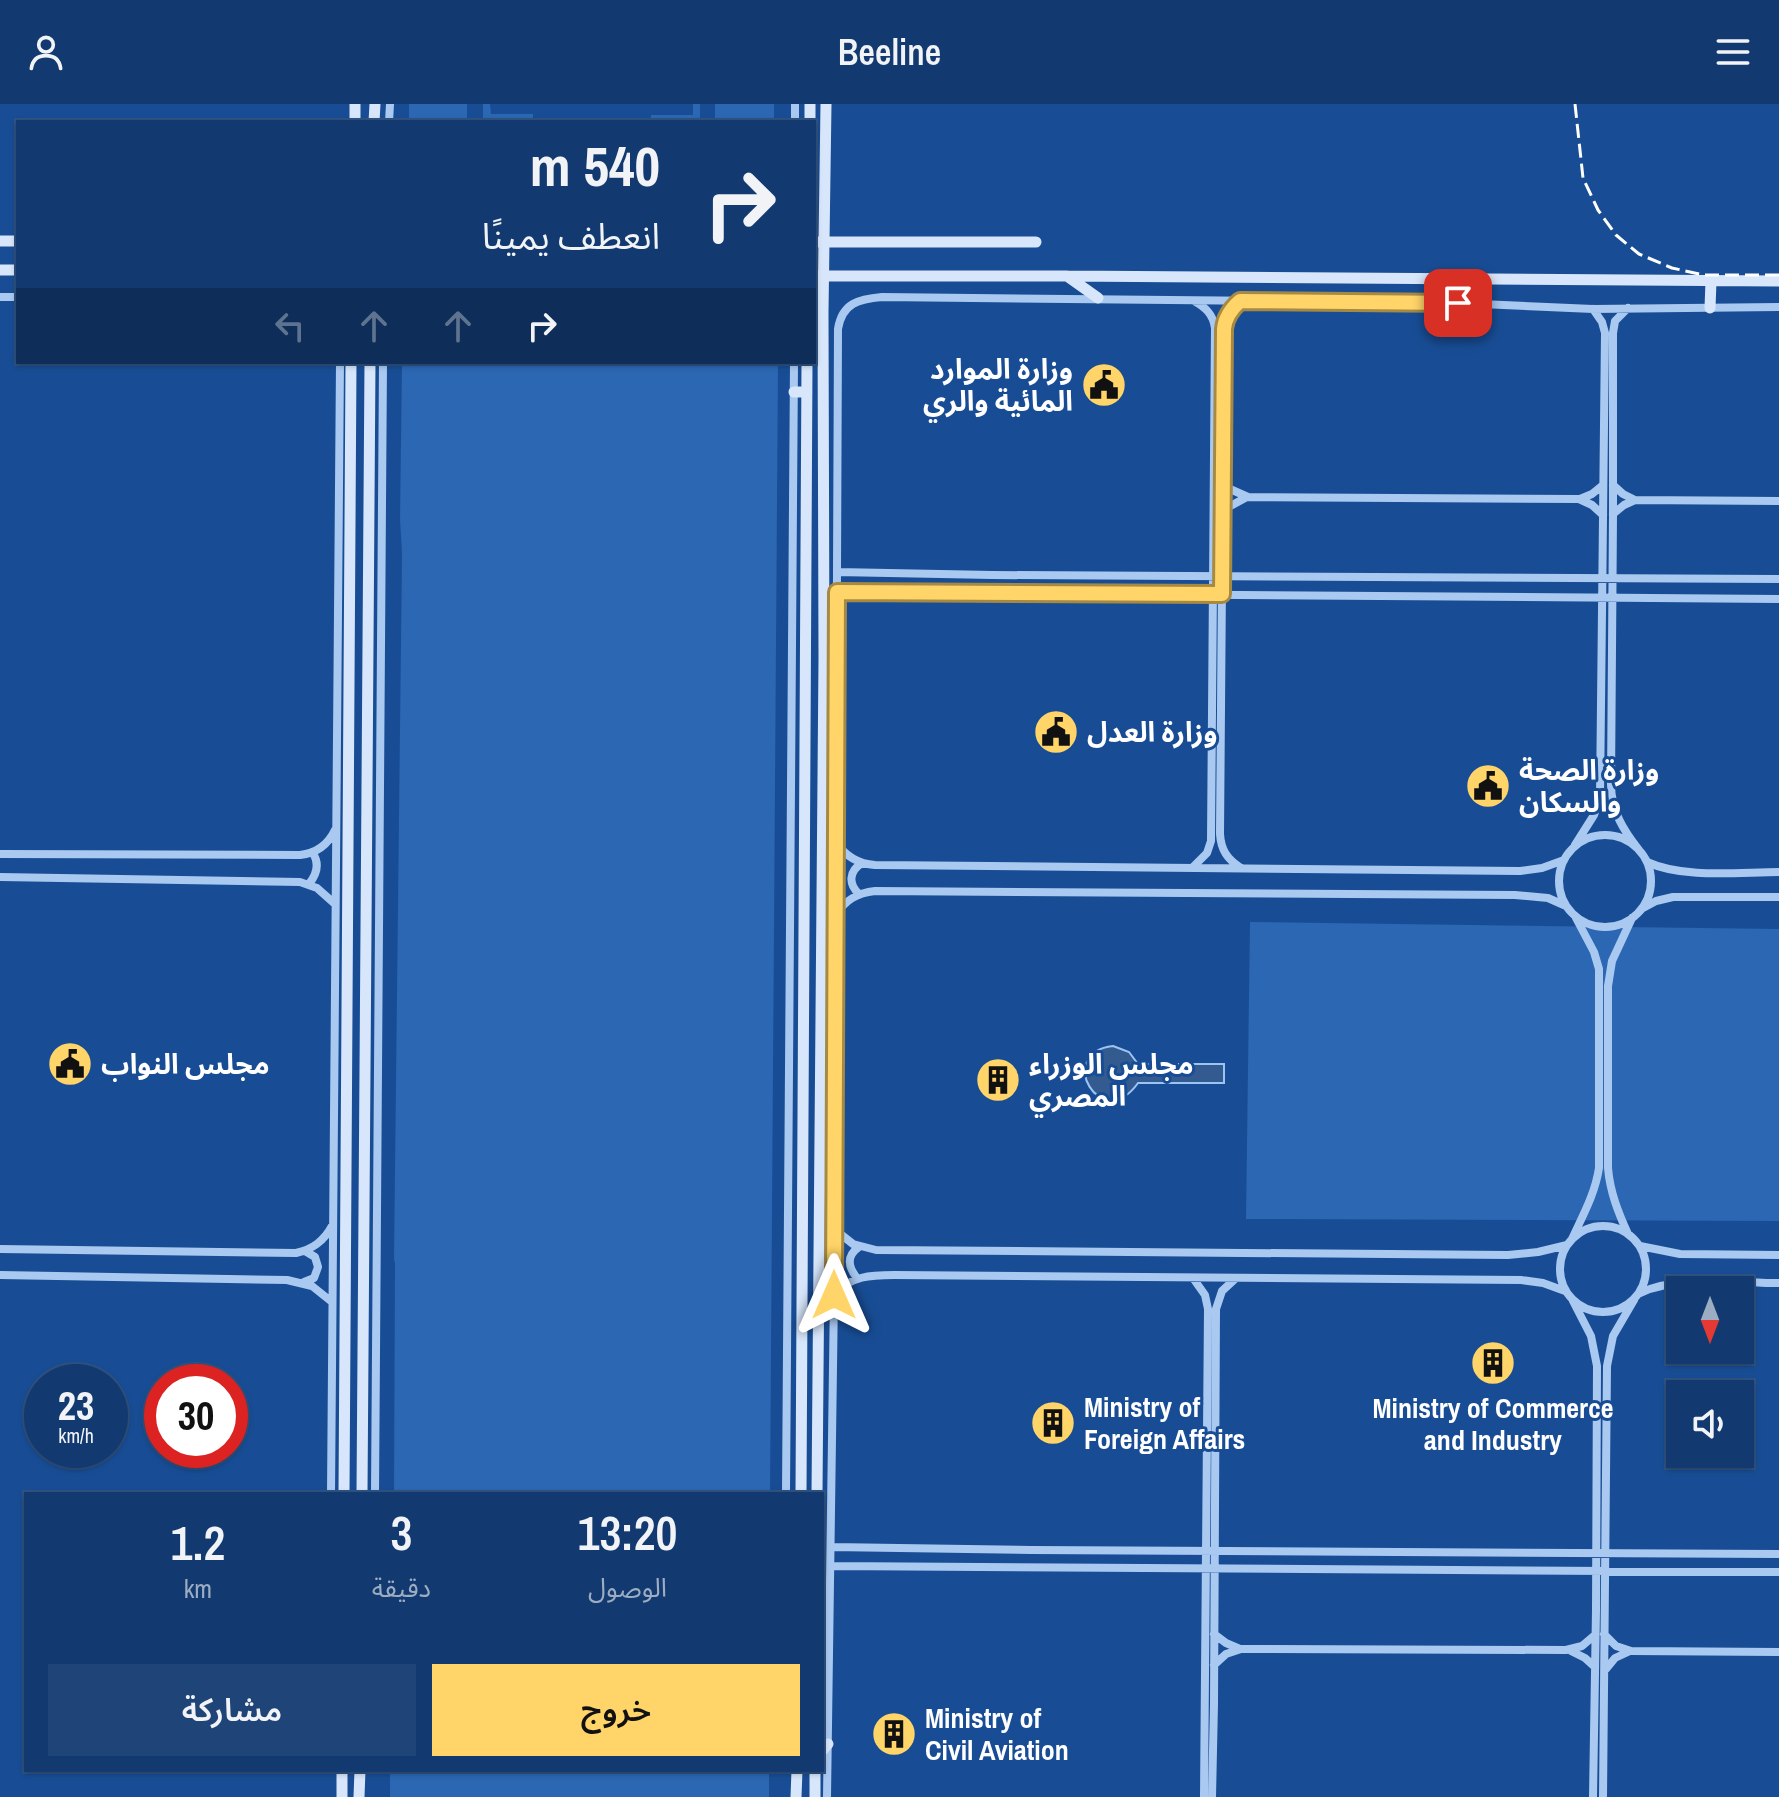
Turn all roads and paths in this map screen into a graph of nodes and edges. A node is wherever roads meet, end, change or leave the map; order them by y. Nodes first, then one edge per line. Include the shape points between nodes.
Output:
1 (826, 104) edge
2 (819, 242) edge
3 (1036, 242) dead end
4 (819, 276) edge
5 (1067, 276) junction
6 (1711, 281) junction
7 (1779, 281) edge
8 (1098, 298) junction
9 (1194, 300) junction
10 (1240, 301) junction
11 (1779, 307) edge
12 (1628, 308) junction
13 (1710, 308) junction
14 (1593, 309) junction
15 (340, 364) edge
16 (351, 364) edge
17 (370, 364) edge
18 (383, 364) edge
19 (794, 364) edge
20 (807, 364) edge
21 (369, 389) junction
22 (383, 389) junction
23 (825, 391) junction
24 (839, 391) junction
25 (794, 392) junction
26 (807, 392) junction
27 (1223, 483) junction
28 (1603, 485) junction
29 (1613, 485) junction
30 (1248, 497) junction
31 (1579, 499) junction
32 (1635, 500) junction
33 (1779, 501) edge
34 (1223, 510) junction
35 (1613, 514) junction
36 (1603, 515) junction
37 (837, 572) junction
38 (1217, 576) junction
39 (1603, 577) junction
40 (1613, 577) junction
41 (1779, 579) edge
42 (837, 592) junction
43 (1217, 594) junction
44 (1602, 598) junction
45 (1613, 598) junction
46 (1779, 599) edge
47 (335, 829) junction
48 (836, 842) junction
49 (1575, 845) junction
50 (1639, 850) junction
51 (312, 852) junction
52 (0, 854) edge
53 (1564, 860) junction
54 (1647, 862) junction
55 (862, 863) junction
56 (1193, 868) junction
57 (1241, 868) junction
58 (1779, 872) edge
59 (0, 877) edge
60 (309, 884) junction
61 (859, 894) junction
62 (1779, 897) edge
63 (335, 904) junction
64 (1566, 906) junction
65 (1642, 908) junction
66 (836, 916) junction
67 (1576, 918) junction
68 (1632, 918) junction
69 (804, 922) junction
70 (821, 922) junction
71 (821, 944) junction
72 (835, 944) junction
73 (333, 1221) junction
74 (834, 1229) junction
75 (1628, 1234) junction
76 (1569, 1242) junction
77 (1640, 1246) junction
78 (859, 1247) junction
79 (0, 1249) edge
80 (305, 1251) junction
81 (1779, 1255) edge
82 (0, 1275) edge
83 (857, 1278) junction
84 (1192, 1278) junction
85 (1236, 1278) junction
86 (304, 1282) junction
87 (1779, 1283) edge
88 (1565, 1291) junction
89 (834, 1295) junction
90 (1637, 1297) junction
91 (1573, 1301) junction
92 (333, 1303) junction
93 (819, 1397) junction
94 (832, 1397) junction
95 (332, 1473) junction
96 (344, 1490) edge
97 (331, 1492) edge
98 (362, 1492) edge
99 (375, 1492) edge
100 (786, 1492) edge
101 (801, 1492) edge
102 (817, 1492) edge
103 (831, 1547) junction
104 (1210, 1551) junction
105 (1600, 1553) junction
106 (1779, 1554) edge
107 (831, 1566) junction
108 (1210, 1568) junction
109 (1600, 1571) junction
110 (1779, 1572) edge
111 (1214, 1634) junction
112 (1600, 1634) junction
113 (1241, 1649) junction
114 (1566, 1650) junction
115 (1631, 1651) junction
116 (1779, 1652) edge
117 (1214, 1665) junction
118 (1595, 1667) junction
119 (1605, 1671) junction
120 (825, 1748) edge
121 (342, 1772) edge
122 (360, 1772) edge
123 (797, 1772) edge
124 (815, 1772) edge
125 (342, 1797) edge
126 (359, 1797) edge
127 (796, 1797) edge
128 (815, 1797) edge
129 (827, 1797) edge
130 (1204, 1797) edge
131 (1212, 1797) edge
132 (1593, 1797) edge
133 (1603, 1797) edge

1 - 2 street
2 - 3 street
2 - 4 street
4 - 5 street
4 - 23 street
5 - 6 street
5 - 8 street
6 - 7 street
6 - 13 street
8 - 9 street
8 - 24 street via 862,299 846,309 840,321
9 - 10 street
9 - 38 street via 1207,309 1215,328
10 - 14 street
10 - 27 street via 1224,329
11 - 13 street
12 - 13 street
12 - 14 street
12 - 29 street via 1613,326
14 - 28 street via 1605,333
15 - 47 street
16 - 96 street
17 - 21 street
18 - 22 street
19 - 25 street
20 - 26 street
21 - 22 street
21 - 98 street
22 - 99 street
23 - 24 street
23 - 70 street
24 - 37 street
25 - 26 street
25 - 100 street
26 - 69 street
27 - 30 street
27 - 34 street
28 - 31 street
28 - 36 street
29 - 32 street
29 - 35 street
30 - 31 street
30 - 34 street
31 - 36 street
32 - 33 street
32 - 35 street
34 - 38 street
35 - 40 street
36 - 39 street
37 - 38 street
37 - 42 street
38 - 39 street
38 - 43 street
39 - 40 street
39 - 44 street
40 - 41 street
40 - 45 street
42 - 43 street
42 - 48 street
43 - 44 street
43 - 56 street via 1211,841
43 - 57 street via 1220,842 1227,858
44 - 45 street
44 - 49 street via 1600,797
45 - 46 street
45 - 50 street via 1611,795 1616,815
47 - 51 street via 324,846
47 - 63 street
48 - 55 street
48 - 66 street
49 - 50 street via 1608,835
49 - 53 street
50 - 54 street
51 - 52 street
51 - 60 street via 317,864
53 - 57 street via 1520,871
53 - 64 street via 1558,883
54 - 58 street via 1686,871
54 - 65 street via 1651,886
55 - 56 street
55 - 61 street via 851,881
56 - 57 street
59 - 60 street
60 - 63 street
61 - 64 street via 1515,895 1548,898
61 - 66 street
62 - 65 street via 1690,896
63 - 73 street
64 - 67 street
65 - 68 street
66 - 72 street
67 - 68 street via 1604,927
67 - 76 street via 1599,969 1599,1168 1592,1199
68 - 75 street via 1612,961 1608,986 1608,1168 1610,1190
69 - 70 street
69 - 101 street
70 - 71 street
71 - 72 street
71 - 93 street
72 - 74 street
73 - 80 street via 321,1242
73 - 92 street
74 - 78 street
74 - 89 street
75 - 76 street via 1593,1227
75 - 77 street
76 - 78 street via 1508,1255
76 - 88 street via 1559,1268
77 - 81 street via 1680,1254
77 - 90 street via 1647,1270
78 - 83 street via 849,1261
79 - 80 street
80 - 86 street via 318,1267 314,1278
82 - 86 street
83 - 84 street
83 - 89 street
84 - 85 street
84 - 104 street via 1208,1309
85 - 88 street via 1521,1280
85 - 104 street via 1222,1291 1216,1309
86 - 92 street
87 - 90 street via 1686,1281
88 - 91 street
89 - 94 street
90 - 91 street via 1604,1313
90 - 105 street via 1613,1336 1607,1360
91 - 105 street via 1591,1336 1597,1366
92 - 95 street
93 - 94 street
93 - 102 street
94 - 103 street
95 - 96 street
95 - 97 street
103 - 104 street
103 - 107 street
104 - 105 street
104 - 108 street
105 - 106 street
105 - 109 street
107 - 108 street
107 - 120 street
108 - 109 street
108 - 111 street
108 - 130 street
109 - 110 street
109 - 112 street
111 - 113 street
111 - 117 street
112 - 114 street
112 - 115 street
112 - 118 street
112 - 119 street
113 - 114 street
113 - 117 street
114 - 118 street
115 - 116 street
115 - 119 street via 1615,1658
117 - 131 street
118 - 132 street
119 - 133 street
120 - 129 street
121 - 125 street
122 - 126 street
123 - 127 street
124 - 128 street

